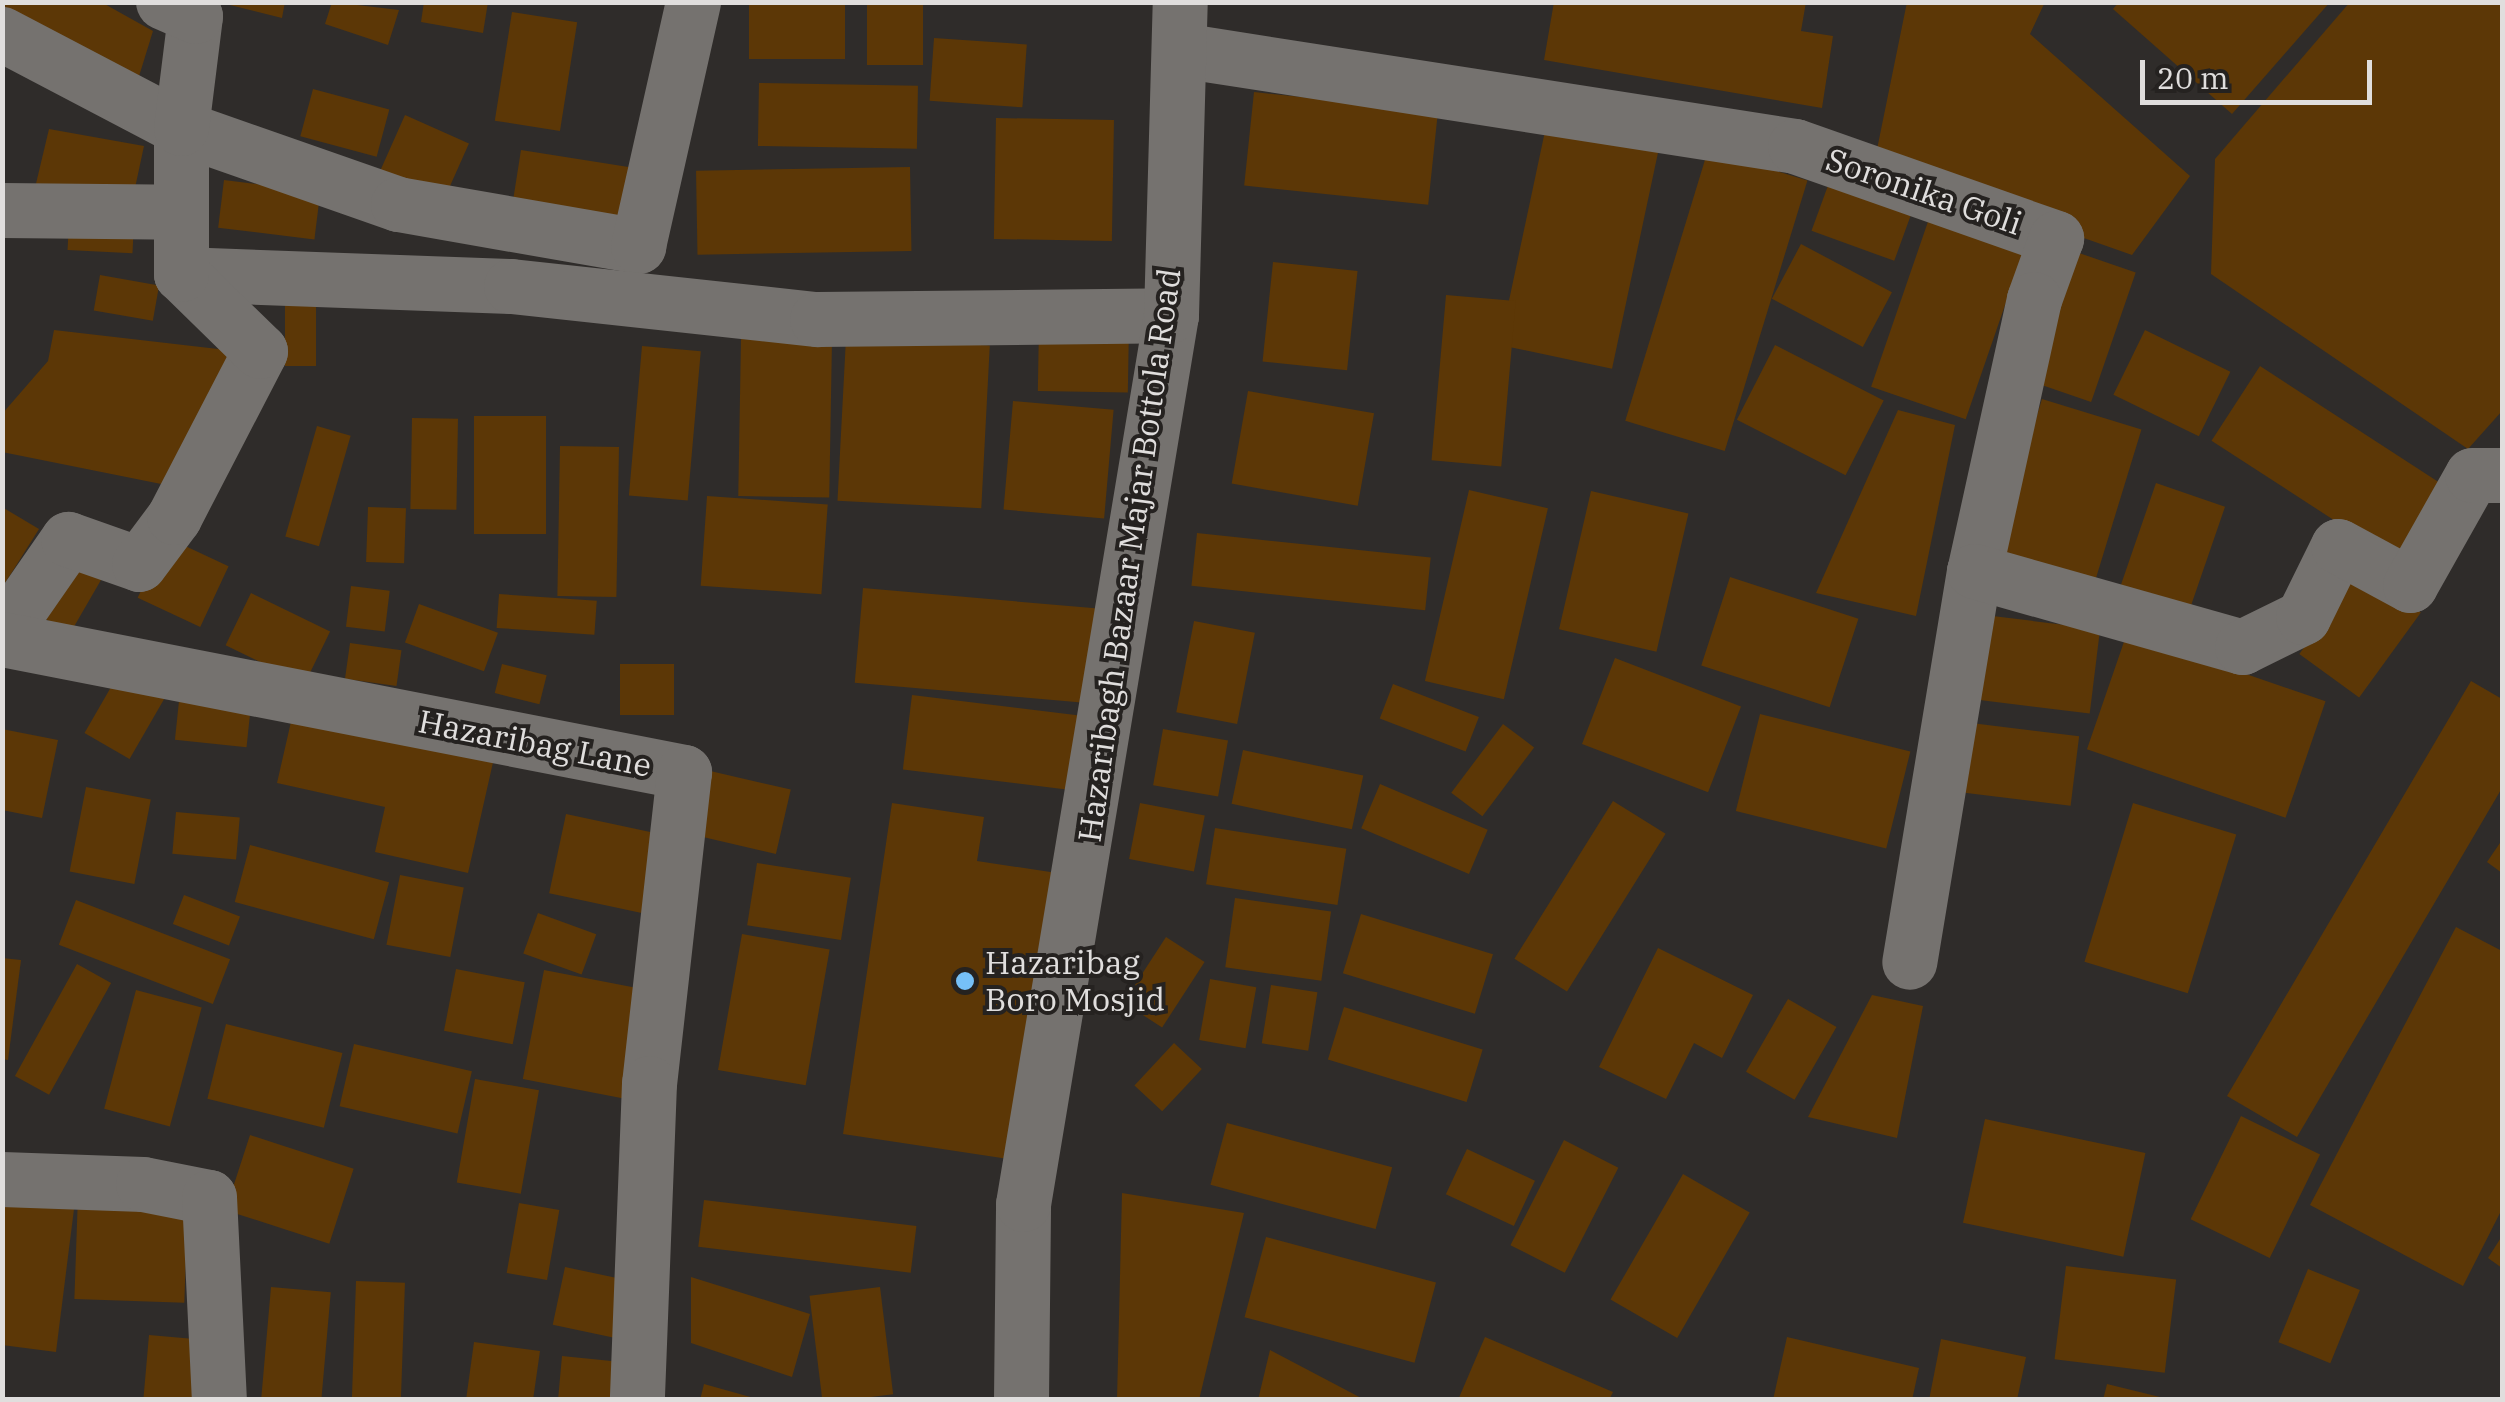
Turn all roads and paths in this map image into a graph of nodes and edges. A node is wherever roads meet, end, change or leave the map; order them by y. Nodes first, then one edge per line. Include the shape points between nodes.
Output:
1 (164, 2) edge
2 (693, 2) edge
3 (1180, 26) edge
4 (2, 34) edge
5 (180, 128) junction
6 (2, 210) edge
7 (180, 212) junction
8 (181, 274) junction
9 (1171, 316) junction
10 (2502, 475) edge
11 (1974, 571) junction
12 (2, 636) edge
13 (1908, 962) dead end
14 (2, 1179) edge
15 (219, 1400) edge
16 (636, 1400) edge
17 (1021, 1400) edge

1 - 5 street via 195,16
2 - 5 street via 638,246 398,204
3 - 9 street, Hazaribagh Bazaar Majar Bottola Road
3 - 11 street, Soronika Goli via 1795,146 2056,238 2034,299
4 - 5 street
5 - 7 street
6 - 7 street
7 - 8 street
8 - 9 street via 511,286 817,319
8 - 12 street, Hazaribag Lane via 260,351 174,518 139,564 68,539
9 - 17 street, Hazaribagh Bazaar Majar Bottola Road via 1023,1204
10 - 11 street via 2472,475 2410,585 2338,546 2303,617 2242,647
11 - 13 street, Soronika Goli
12 - 16 street, Hazaribag Lane via 684,772 649,1083
14 - 15 street via 142,1184 209,1198

